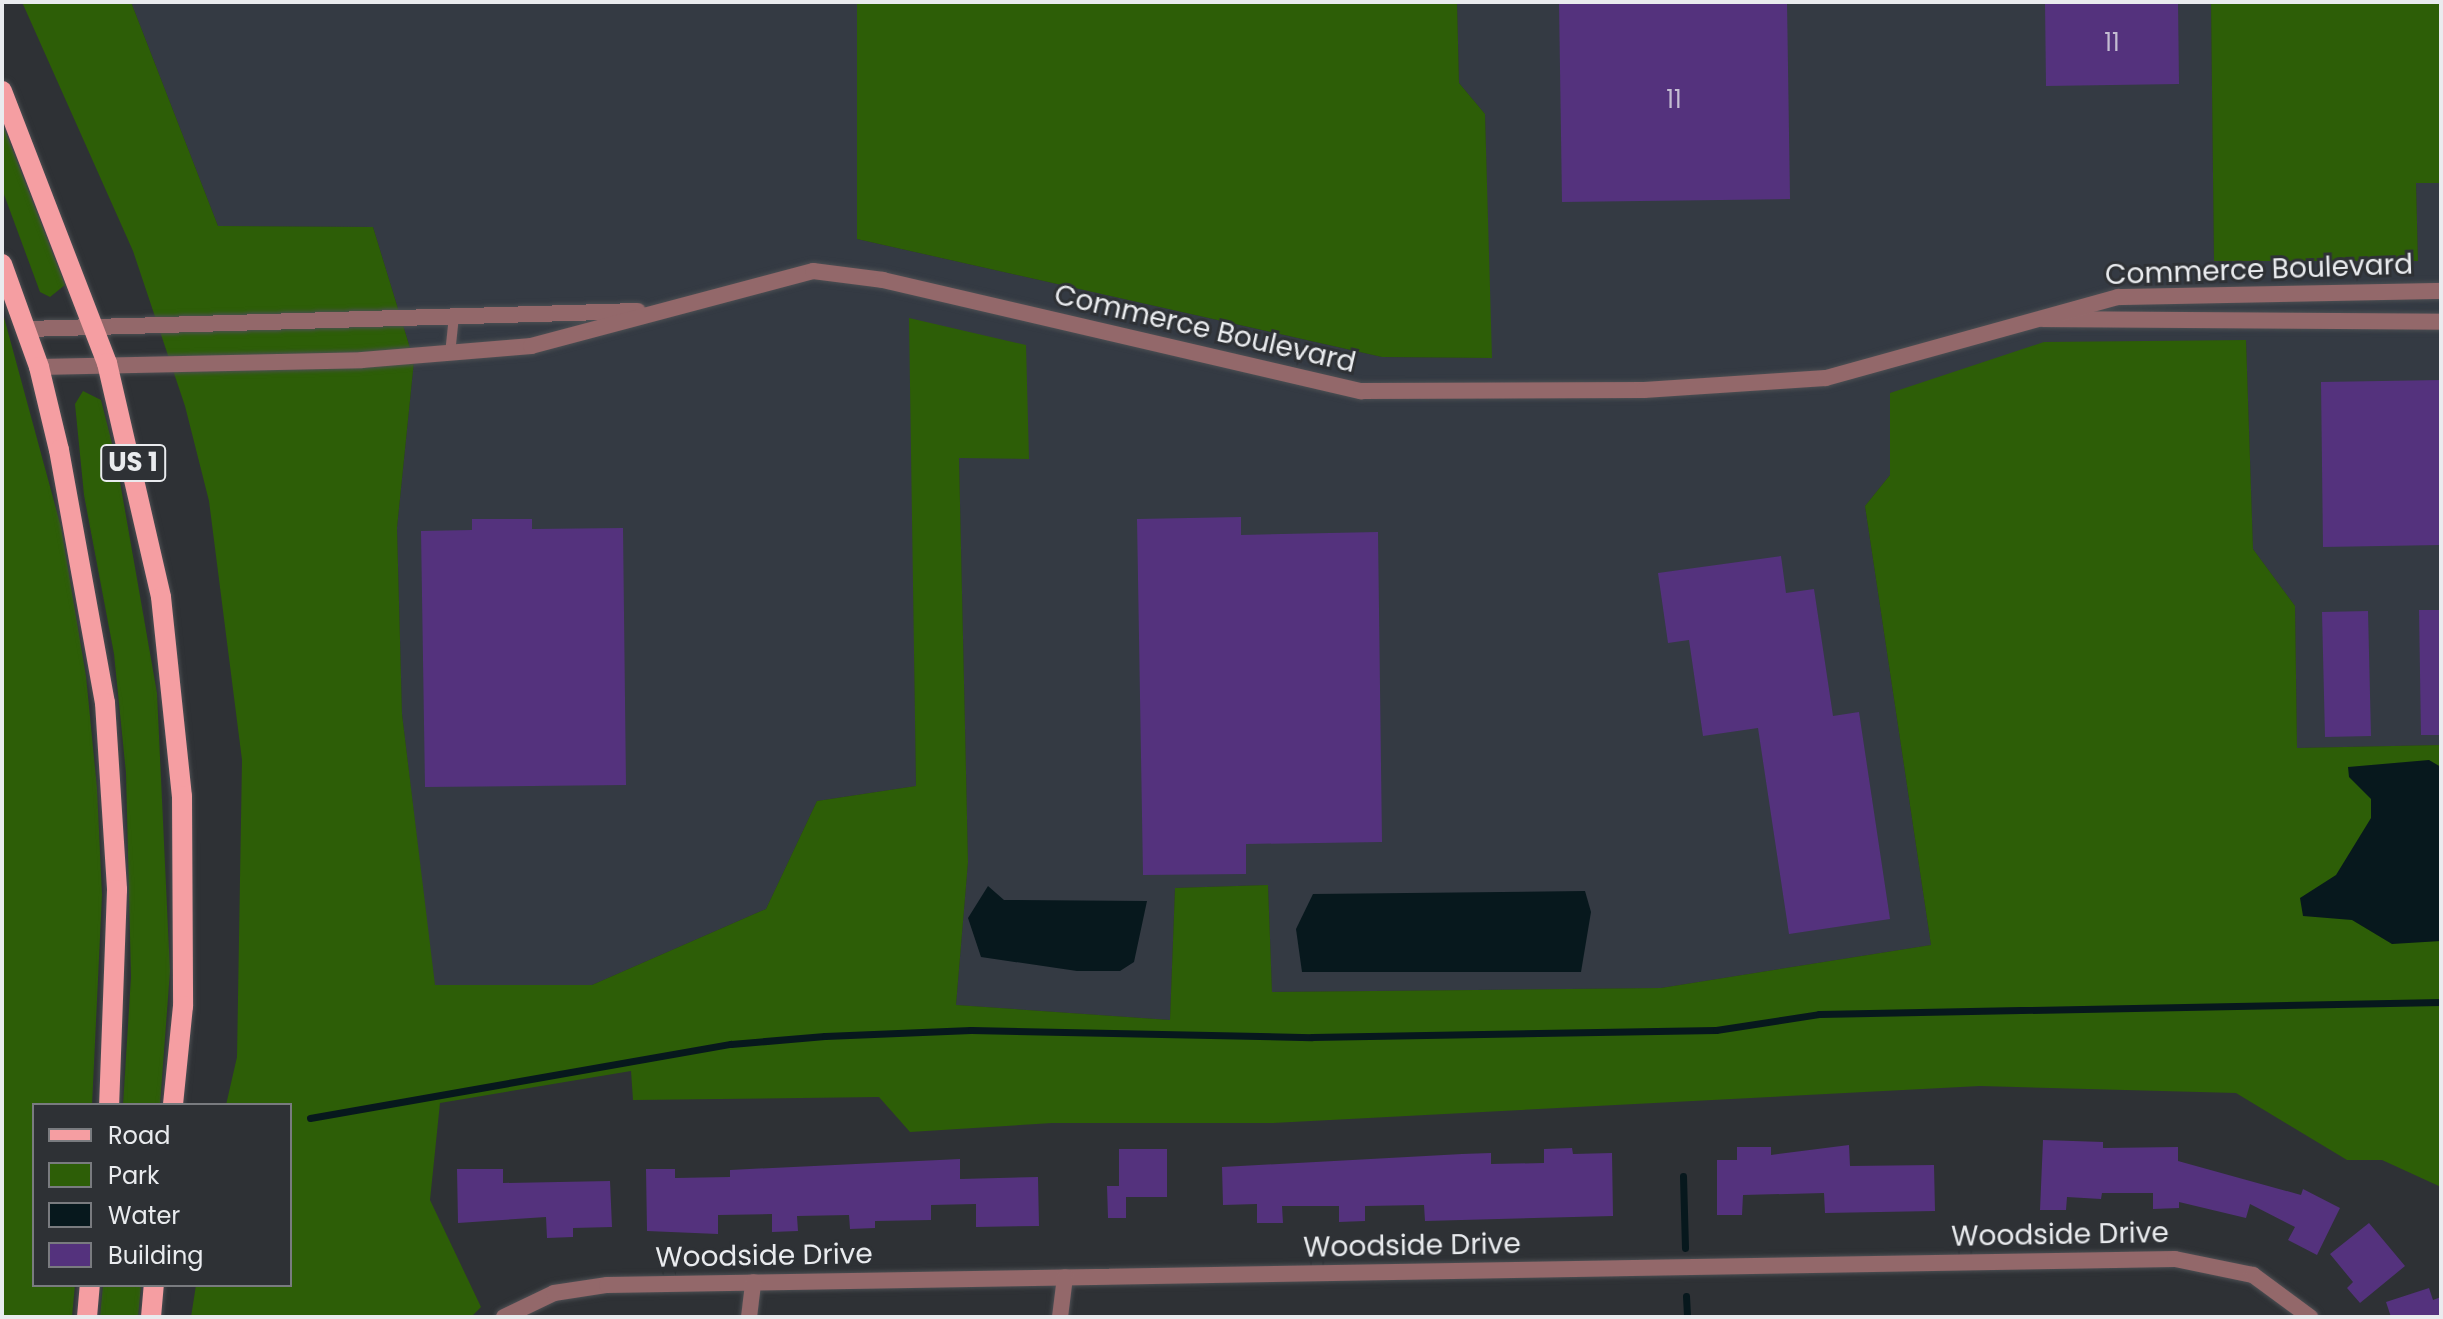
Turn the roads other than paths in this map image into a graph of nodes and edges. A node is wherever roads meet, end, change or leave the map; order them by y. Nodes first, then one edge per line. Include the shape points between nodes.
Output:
1 (2, 91) edge
2 (2, 264) edge
3 (2441, 291) edge
4 (656, 310) junction
5 (454, 316) junction
6 (2033, 318) junction
7 (2441, 322) edge
8 (94, 326) junction
9 (27, 329) junction
10 (450, 354) junction
11 (107, 363) junction
12 (39, 367) junction
13 (109, 1103) edge
14 (173, 1103) edge
15 (1065, 1277) junction
16 (753, 1282) junction
17 (90, 1287) edge
18 (154, 1287) edge
19 (87, 1317) edge
20 (151, 1317) edge
21 (504, 1317) edge
22 (749, 1317) edge
23 (1060, 1317) edge
24 (2310, 1317) edge

1 - 8 main road, US 1
2 - 9 main road, US 1
3 - 6 street, Commerce Boulevard via 2127,296
4 - 5 street
4 - 6 street, Commerce Boulevard via 790,273 824,271 1288,378 1383,392 1805,382
4 - 10 street via 552,342
5 - 8 street
5 - 10 lane
6 - 7 street, Commerce Boulevard
8 - 9 street
8 - 11 main road, US 1
9 - 12 main road, US 1
10 - 11 street
11 - 12 street
11 - 14 main road, US 1 via 152,550 178,740 183,991
12 - 13 main road, US 1 via 84,571 108,731 117,890
15 - 16 street, Woodside Drive
15 - 23 street
15 - 24 street, Woodside Drive via 2175,1259 2253,1275
16 - 21 street, Woodside Drive via 580,1288
16 - 22 street
17 - 19 main road
18 - 20 main road

